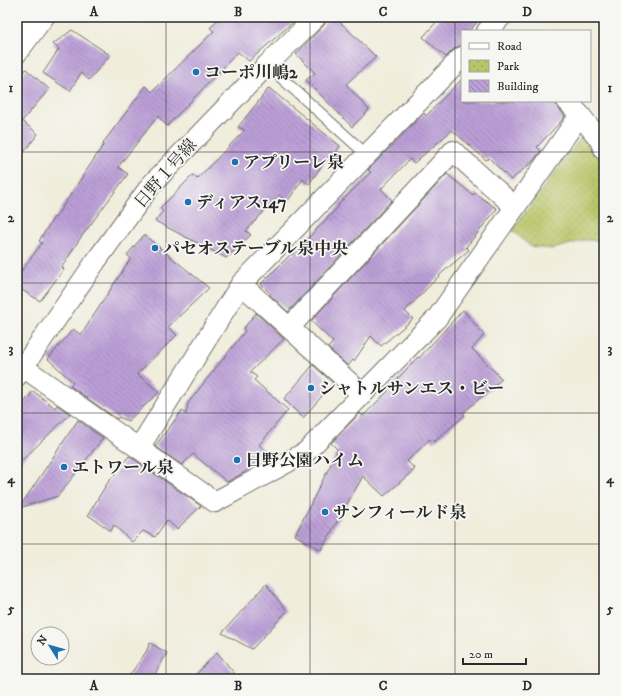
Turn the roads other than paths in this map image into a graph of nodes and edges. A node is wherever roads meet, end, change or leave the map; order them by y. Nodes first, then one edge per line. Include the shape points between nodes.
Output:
1 (29, 17) edge
2 (44, 17) edge
3 (316, 17) edge
4 (17, 24) edge
5 (17, 53) edge
6 (461, 58) edge
7 (268, 65) junction
8 (574, 108) edge
9 (604, 150) edge
10 (367, 155) junction
11 (515, 207) junction
12 (241, 284) junction
13 (289, 328) junction
14 (20, 372) edge
15 (362, 394) junction
16 (139, 448) junction

1 - 4 street
2 - 5 street
3 - 7 street, 日野１号線
6 - 10 street
7 - 10 lane
7 - 14 street, 日野１号線 via 151,184
8 - 9 street via 600,140
8 - 11 street
10 - 12 street
11 - 13 street via 453,151
11 - 15 street via 437,318
12 - 13 street
12 - 16 street
13 - 15 street
14 - 16 street
15 - 16 street via 306,452 215,502

